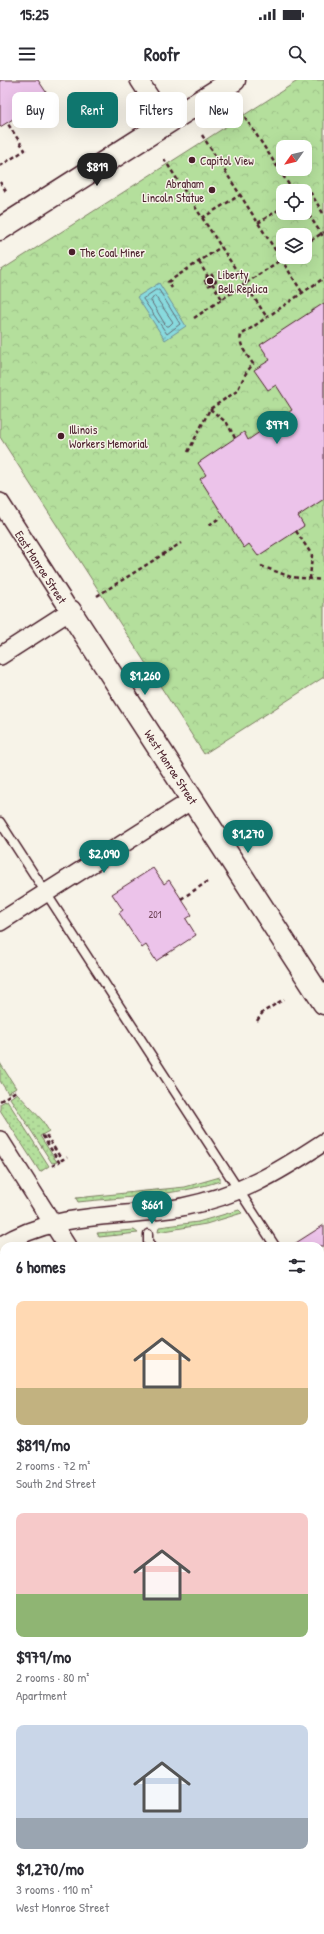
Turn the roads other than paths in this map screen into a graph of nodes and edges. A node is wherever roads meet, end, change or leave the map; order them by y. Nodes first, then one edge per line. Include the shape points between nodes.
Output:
1 (139, 80) edge
2 (234, 80) edge
3 (147, 92) edge
4 (187, 110) edge
5 (159, 128) edge
6 (0, 229) edge
7 (0, 502) edge
8 (70, 611) junction
9 (0, 656) edge
10 (192, 800) junction
11 (0, 822) edge
12 (46, 893) junction
13 (0, 922) edge
14 (324, 1003) edge
15 (0, 1140) edge
16 (324, 1142) edge
17 (240, 1190) junction
18 (54, 1224) junction
19 (148, 1234) dead end
20 (8, 1242) edge
21 (65, 1242) edge
22 (148, 1242) edge
23 (272, 1242) edge

1 - 3 street
2 - 4 street
5 - 6 street
7 - 8 street, East Monroe Street
8 - 9 street
8 - 10 street, West Monroe Street
10 - 12 street
10 - 14 street, West Monroe Street
11 - 12 lane
12 - 13 street
12 - 17 lane
15 - 18 street
16 - 17 street via 280,1171
17 - 18 street via 214,1200 181,1207 97,1215
17 - 23 lane
18 - 20 street via 30,1230
18 - 21 street
19 - 22 lane

